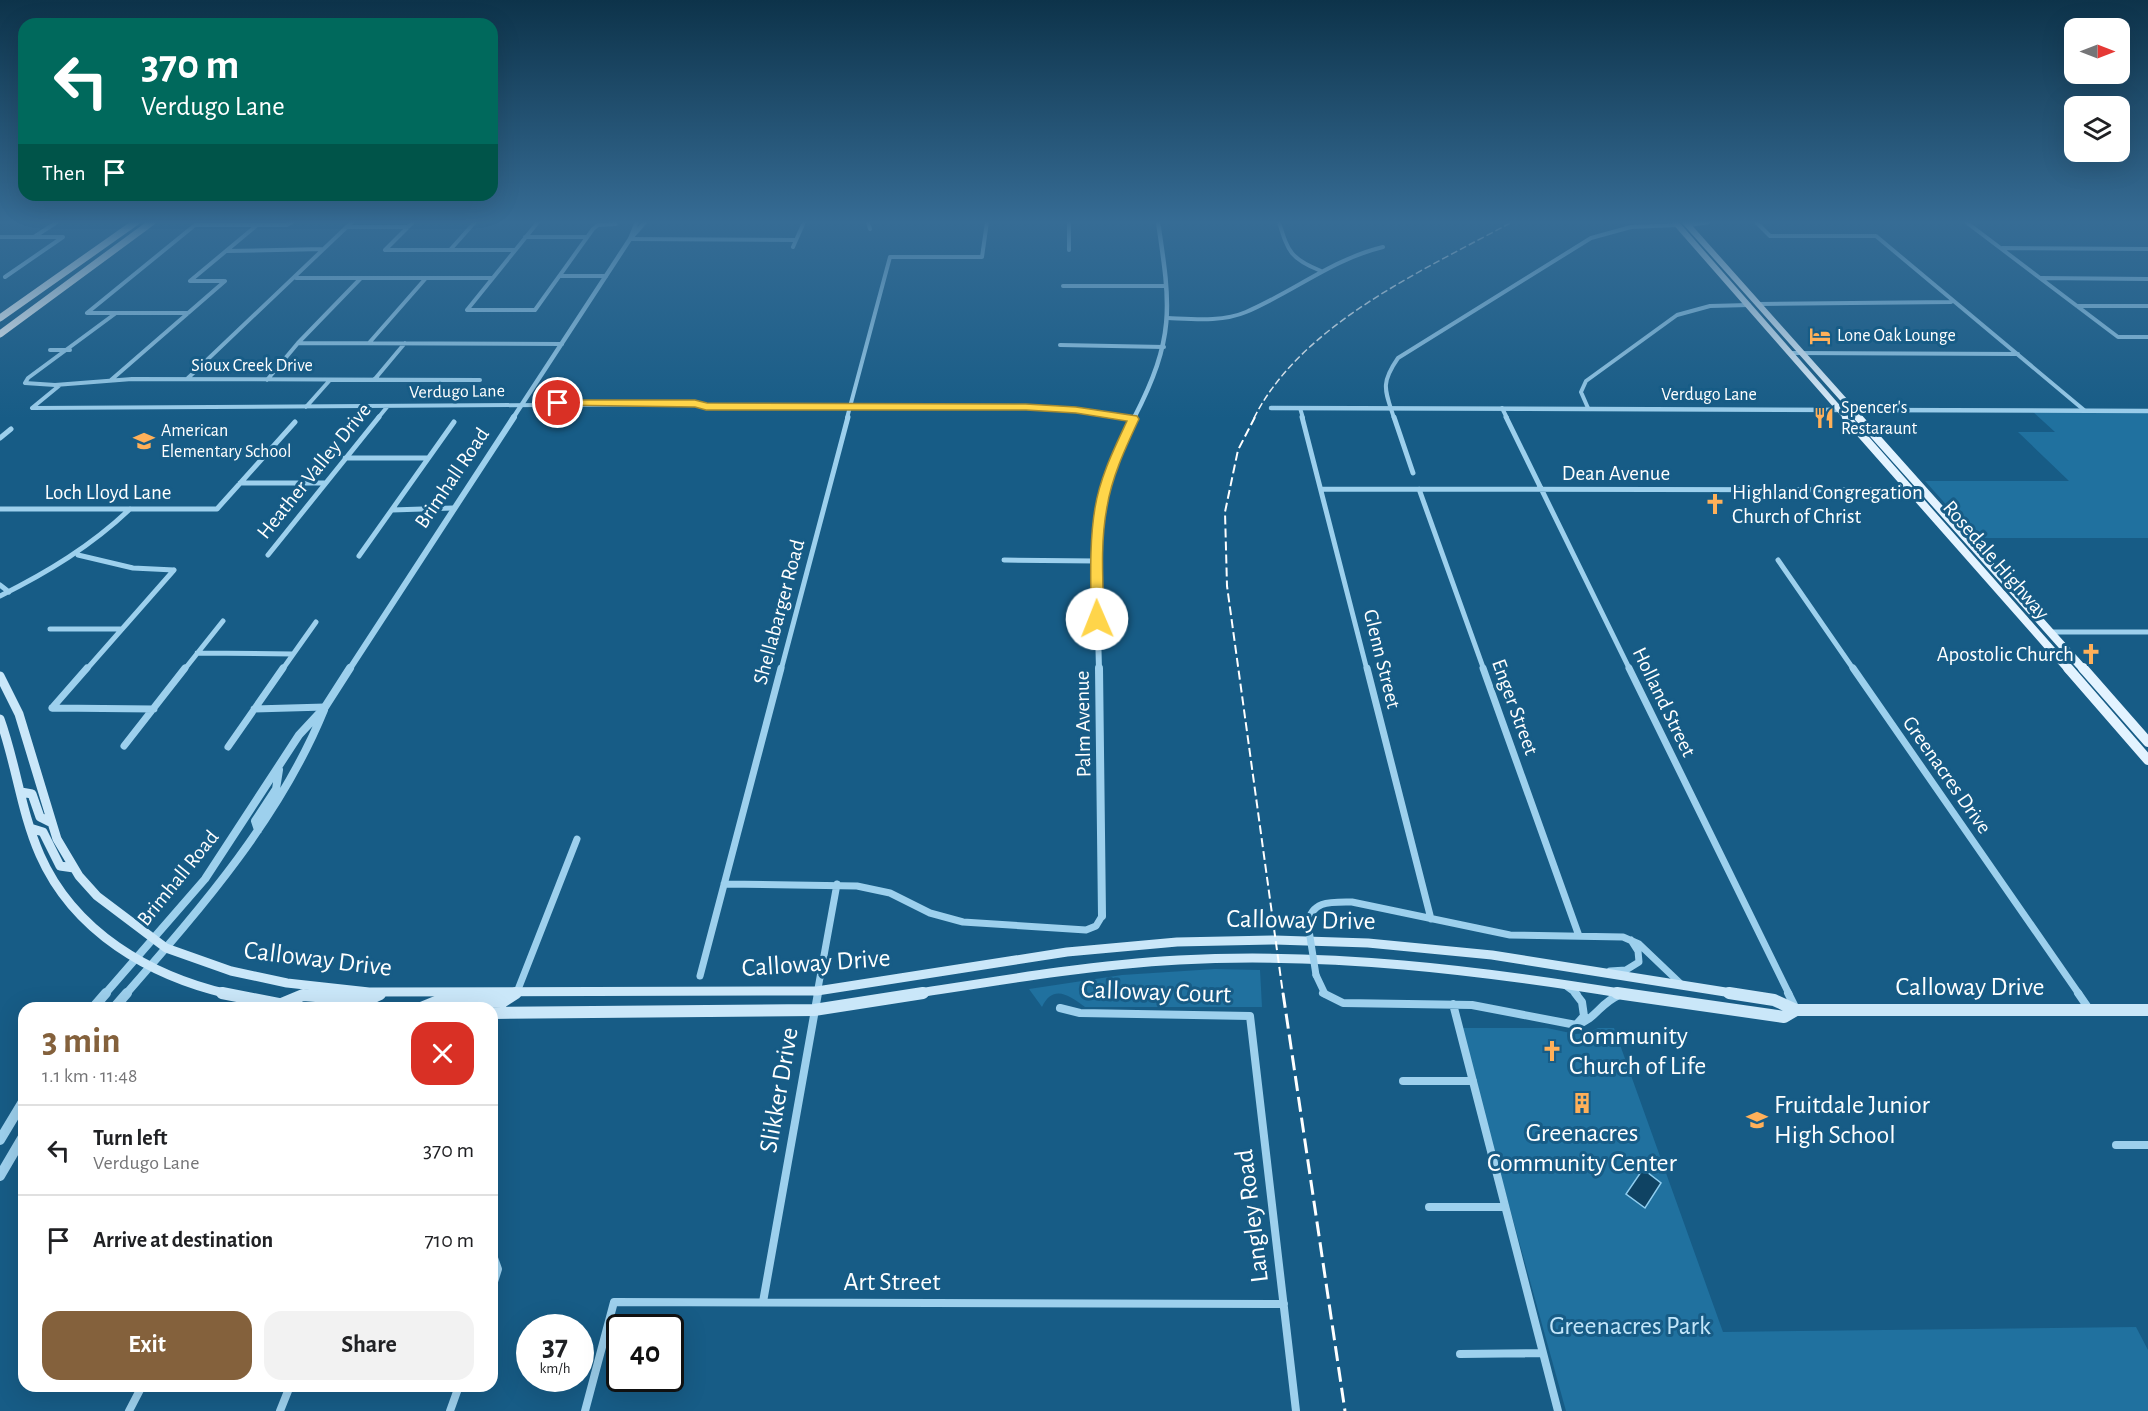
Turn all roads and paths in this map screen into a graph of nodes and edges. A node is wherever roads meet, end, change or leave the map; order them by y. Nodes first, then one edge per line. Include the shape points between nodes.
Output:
1 (43, 288) edge
2 (62, 288) edge
3 (118, 288) edge
4 (217, 288) edge
5 (285, 288) edge
6 (351, 288) edge
7 (417, 288) edge
8 (484, 288) edge
9 (551, 288) edge
10 (598, 288) edge
11 (882, 288) edge
12 (1166, 288) edge
13 (1290, 288) edge
14 (1512, 288) edge
15 (1734, 288) edge
16 (1736, 288) edge
17 (1744, 288) edge
18 (1935, 288) edge
19 (2053, 288) edge
20 (1951, 302) junction
21 (1758, 304) junction
22 (1749, 305) junction
23 (2076, 306) junction
24 (2148, 306) edge
25 (116, 313) junction
26 (188, 313) junction
27 (0, 318) edge
28 (1168, 318) junction
29 (1778, 328) junction
30 (0, 335) edge
31 (2148, 337) edge
32 (297, 343) junction
33 (369, 343) junction
34 (405, 344) junction
35 (562, 344) junction
36 (1060, 345) dead end
37 (1164, 347) junction
38 (50, 350) dead end
39 (70, 350) junction
40 (1791, 353) junction
41 (1802, 353) junction
42 (2019, 354) junction
43 (110, 380) junction
44 (187, 380) junction
45 (267, 380) junction
46 (330, 380) junction
47 (374, 380) junction
48 (480, 380) dead end
49 (60, 385) junction
50 (522, 405) junction
51 (306, 407) junction
52 (387, 407) junction
53 (851, 407) junction
54 (1271, 408) dead end
55 (1300, 408) junction
56 (1390, 408) junction
57 (1502, 408) junction
58 (1588, 408) junction
59 (1840, 409) junction
60 (1851, 409) junction
61 (2084, 411) junction
62 (2148, 411) edge
63 (1133, 419) junction
64 (294, 422) dead end
65 (454, 422) dead end
66 (11, 429) dead end
67 (0, 438) edge
68 (1873, 447) junction
69 (345, 458) junction
70 (428, 458) junction
71 (1413, 473) dead end
72 (1911, 476) junction
73 (240, 483) junction
74 (326, 483) junction
75 (1321, 489) junction
76 (1419, 489) junction
77 (1542, 490) junction
78 (1911, 490) junction
79 (453, 508) junction
80 (0, 509) edge
81 (130, 509) junction
82 (392, 510) junction
83 (1978, 551) junction
84 (78, 555) junction
85 (268, 555) dead end
86 (359, 555) dead end
87 (1004, 560) dead end
88 (1778, 560) dead end
89 (1096, 561) junction
90 (0, 585) edge
91 (9, 592) junction
92 (0, 596) edge
93 (223, 621) dead end
94 (316, 622) dead end
95 (50, 628) dead end
96 (122, 629) junction
97 (2050, 632) junction
98 (2148, 632) edge
99 (197, 653) junction
100 (294, 654) junction
101 (0, 676) edge
102 (325, 707) junction
103 (153, 709) junction
104 (254, 709) junction
105 (0, 719) edge
106 (124, 746) dead end
107 (228, 747) dead end
108 (2146, 747) edge
109 (2148, 760) edge
110 (280, 764) junction
111 (21, 792) junction
112 (50, 822) junction
113 (30, 828) junction
114 (258, 830) junction
115 (577, 839) dead end
116 (74, 868) junction
117 (724, 884) junction
118 (837, 885) junction
119 (1102, 916) joint
120 (1431, 919) junction
121 (1579, 936) junction
122 (153, 939) junction
123 (1631, 939) junction
124 (166, 948) junction
125 (136, 958) junction
126 (150, 967) junction
127 (1601, 972) junction
128 (699, 976) dead end
129 (1557, 981) junction
130 (1683, 986) junction
131 (816, 991) junction
132 (383, 993) junction
133 (517, 993) junction
134 (1622, 994) junction
135 (98, 1002) edge
136 (119, 1002) edge
137 (265, 1002) edge
138 (286, 1002) edge
139 (436, 1002) edge
140 (1454, 1004) junction
141 (1060, 1008) dead end
142 (2147, 1008) edge
143 (2089, 1009) junction
144 (814, 1010) junction
145 (1796, 1010) junction
146 (498, 1013) edge
147 (1250, 1016) joint
148 (1576, 1025) junction
149 (1403, 1081) dead end
150 (1473, 1081) junction
151 (18, 1110) edge
152 (0, 1140) edge
153 (18, 1145) edge
154 (2116, 1145) dead end
155 (2148, 1145) edge
156 (0, 1176) edge
157 (1429, 1206) dead end
158 (1505, 1207) junction
159 (763, 1302) junction
160 (1284, 1304) junction
161 (1543, 1353) junction
162 (1460, 1354) dead end
163 (139, 1392) edge
164 (288, 1392) edge
165 (457, 1392) edge
166 (129, 1411) edge
167 (280, 1411) edge
168 (450, 1411) edge
169 (585, 1411) edge
170 (1296, 1411) edge
171 (1558, 1411) edge

1 - 27 highway
2 - 30 highway
3 - 25 street via 87,313
4 - 26 street
5 - 44 street
6 - 32 street
7 - 33 street
8 - 9 street via 467,310 535,310
10 - 35 street, Brimhall Road
11 - 53 street, Shellabarger Road
12 - 28 street, Palm Avenue
13 - 28 street via 1244,313 1207,319
14 - 56 street via 1393,363 1384,388
15 - 22 main road, Rosedale Highway
16 - 21 main road
17 - 21 main road, Rosedale Highway
18 - 20 street
19 - 23 street
20 - 21 street
20 - 42 street
21 - 29 main road, Rosedale Highway
22 - 29 main road
22 - 40 main road, Rosedale Highway
22 - 58 street via 1701,308 1671,318 1586,381 1581,392
23 - 24 street
23 - 31 street via 2118,337
25 - 26 street
25 - 39 street
26 - 43 street
28 - 37 street, Palm Avenue
29 - 41 main road, Rosedale Highway
32 - 33 street
32 - 45 street
33 - 34 street
34 - 35 street
34 - 47 street
35 - 50 street, Brimhall Road
36 - 37 street
37 - 63 street, Palm Avenue
38 - 39 street
39 - 49 street, Sioux Creek Drive via 26,383
40 - 41 street
40 - 59 main road, Rosedale Highway
41 - 42 street
41 - 60 main road, Rosedale Highway
42 - 61 street
43 - 44 street, Sioux Creek Drive
43 - 49 street, Sioux Creek Drive
44 - 45 street, Sioux Creek Drive
45 - 46 street, Sioux Creek Drive
46 - 47 street, Sioux Creek Drive
46 - 51 street
47 - 48 street, Sioux Creek Drive
49 - 51 street, Verdugo Lane via 32,408
50 - 52 street, Verdugo Lane
50 - 53 street, Verdugo Lane
50 - 79 street, Brimhall Road
51 - 52 street, Verdugo Lane
52 - 69 street, Heather Valley Drive
53 - 63 street, Verdugo Lane via 1036,408
53 - 117 street, Shellabarger Road
54 - 55 street, Verdugo Lane
55 - 56 street, Verdugo Lane
55 - 75 street, Glenn Street
56 - 57 street, Verdugo Lane
56 - 71 street
57 - 58 street, Verdugo Lane
57 - 77 street, Holland Street
58 - 59 street, Verdugo Lane
59 - 60 street, Verdugo Lane
59 - 68 main road, Rosedale Highway
60 - 61 street, Verdugo Lane
60 - 72 main road, Rosedale Highway
61 - 62 street, Verdugo Lane
63 - 89 street, Palm Avenue via 1104,492
64 - 73 street
65 - 70 street
66 - 67 street
68 - 72 main road via 1903,474
68 - 78 main road, Rosedale Highway
69 - 70 street
69 - 74 street, Heather Valley Drive
70 - 82 street
72 - 83 main road, Rosedale Highway
73 - 74 street
73 - 81 street, Loch Lloyd Lane via 217,509
74 - 85 street, Heather Valley Drive
75 - 76 street, Dean Avenue
75 - 120 street, Glenn Street
76 - 77 street, Dean Avenue
76 - 121 street, Enger Street
77 - 78 street, Dean Avenue
77 - 145 street, Holland Street
78 - 83 main road via 1923,496
78 - 108 main road, Rosedale Highway via 2042,640 2079,673
79 - 82 street
79 - 102 street, Brimhall Road
80 - 81 street, Loch Lloyd Lane
81 - 84 street
82 - 86 street
83 - 97 main road, Rosedale Highway
84 - 91 street
84 - 96 street via 133,568 174,570
87 - 89 street
88 - 143 street, Greenacres Drive
89 - 119 street, Palm Avenue
90 - 91 street
91 - 92 street
93 - 99 street
94 - 100 street
95 - 96 street
96 - 103 street via 51,708
97 - 98 street
97 - 108 main road, Rosedale Highway
99 - 100 street
99 - 103 street
100 - 104 street
101 - 112 main road, Calloway Drive via 19,714
102 - 104 street
102 - 110 street, Brimhall Road via 299,735
102 - 114 street, Brimhall Road via 315,734
103 - 106 street
104 - 107 street
105 - 111 main road
108 - 109 main road, Rosedale Highway
110 - 114 street via 276,789 255,821
110 - 122 street, Brimhall Road via 205,879
111 - 112 main road via 34,796 40,816
111 - 113 main road
112 - 116 main road, Calloway Drive
113 - 116 main road via 43,832 60,866
113 - 125 main road via 48,874 63,896 96,930
114 - 124 street, Brimhall Road via 220,884
115 - 133 street
116 - 122 main road, Calloway Drive via 108,906
117 - 118 street
117 - 128 street, Shellabarger Road
118 - 119 street via 874,889 930,913 963,922 1086,930 1096,926
118 - 131 street, Slikker Drive
120 - 121 street via 1510,935
120 - 140 street, bridge via 1364,903 1322,903 1310,910 1308,924 1316,975 1324,994 1343,1003
121 - 123 street
122 - 124 main road, Calloway Drive
122 - 125 street, Brimhall Road
123 - 127 street via 1640,962 1626,969
123 - 130 street
124 - 126 street, Brimhall Road
124 - 132 main road, Calloway Drive via 231,971 287,983
125 - 126 main road
125 - 135 street, Brimhall Road
126 - 136 street, Brimhall Road
126 - 137 main road via 217,992
127 - 130 main road, Calloway Drive
127 - 131 main road, Calloway Drive via 1419,947 1310,940 1227,940 1066,952
129 - 134 main road, Calloway Drive
129 - 144 main road, Calloway Drive via 1373,961 1220,958 1067,970
129 - 148 street via 1577,994 1584,1004 1584,1016
130 - 145 main road, Calloway Drive via 1774,1000
131 - 133 main road, Calloway Drive
131 - 144 street, Slikker Drive
132 - 133 main road, Calloway Drive
132 - 138 main road via 367,1000 303,995
133 - 139 main road via 502,1002
134 - 145 main road, Calloway Drive via 1784,1017
134 - 148 street via 1605,1001 1590,1020
140 - 148 street
140 - 150 street
141 - 147 street, Calloway Court via 1080,1013
142 - 143 main road, Calloway Drive
143 - 145 main road, Calloway Drive
144 - 146 main road, Calloway Drive
144 - 159 street, Slikker Drive
147 - 160 street, Langley Road
149 - 150 street
150 - 158 street
151 - 152 street
153 - 156 street
154 - 155 street
157 - 158 street
158 - 161 street
159 - 160 street, Art Street
159 - 169 street, Art Street via 614,1302
160 - 170 street, Langley Road
161 - 162 street
161 - 171 street
163 - 166 street
164 - 167 street
165 - 168 street

